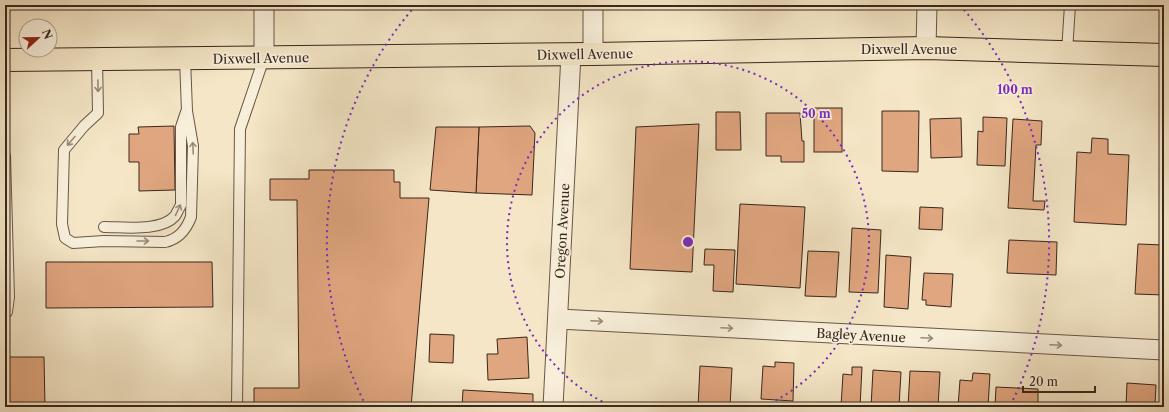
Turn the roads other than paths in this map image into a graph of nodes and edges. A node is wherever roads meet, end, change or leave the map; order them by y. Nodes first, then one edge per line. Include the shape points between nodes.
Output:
1 (264, 5) edge
2 (593, 5) edge
3 (927, 5) edge
4 (1070, 5) edge
5 (926, 48) junction
6 (1067, 52) junction
7 (571, 54) junction
8 (593, 54) junction
9 (1164, 55) edge
10 (264, 58) junction
11 (97, 59) junction
12 (185, 59) junction
13 (5, 60) edge
14 (186, 111) junction
15 (5, 156) edge
16 (104, 227) dead end
17 (5, 314) edge
18 (558, 319) junction
19 (1164, 350) edge
20 (237, 407) edge
21 (553, 407) edge

1 - 10 street
2 - 8 street
3 - 5 street
4 - 6 lane
5 - 6 main road, Dixwell Avenue
5 - 8 main road, Dixwell Avenue
6 - 9 main road, Dixwell Avenue
7 - 8 main road, Dixwell Avenue
7 - 10 main road, Dixwell Avenue
7 - 18 street, Oregon Avenue
10 - 12 main road, Dixwell Avenue
10 - 20 lane via 240,129
11 - 12 main road, Dixwell Avenue
11 - 13 main road, Dixwell Avenue
11 -> 14 lane via 98,113 64,150 62,224 65,238 73,243 165,242 174,240 187,227 191,217 193,146
12 - 14 lane
16 -> 14 lane via 156,226 166,223 175,216 181,205 181,127
15 - 17 lane via 9,297
18 -> 19 street, Bagley Avenue
18 - 21 street, Oregon Avenue

